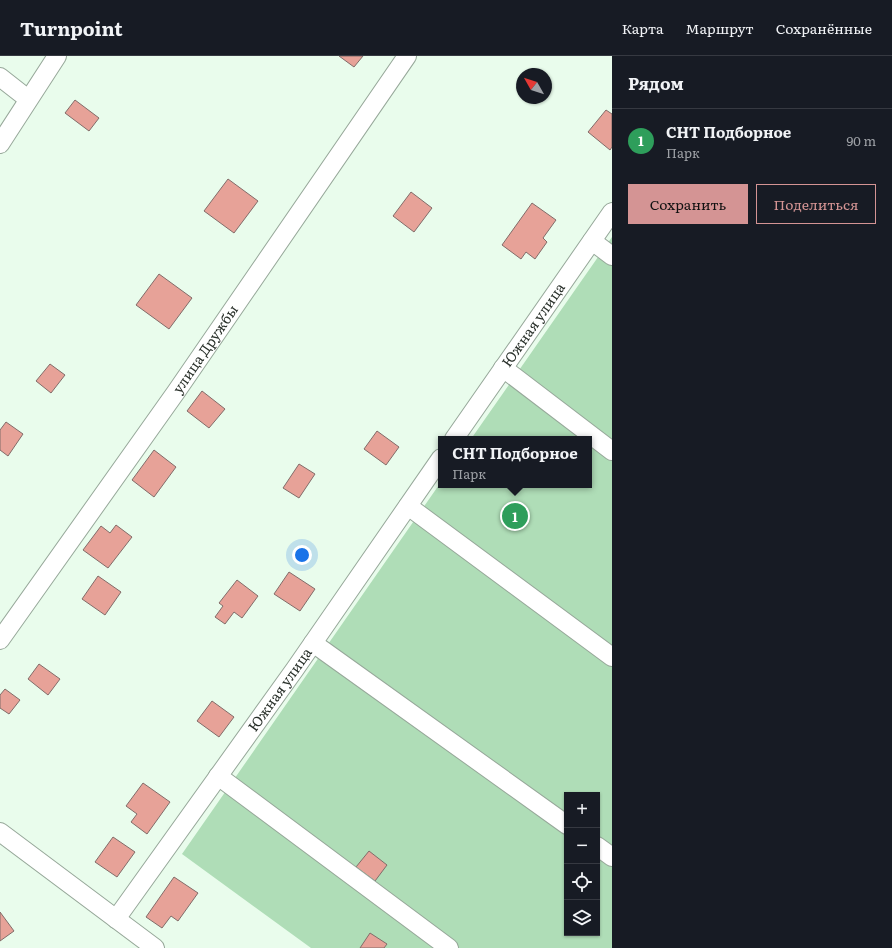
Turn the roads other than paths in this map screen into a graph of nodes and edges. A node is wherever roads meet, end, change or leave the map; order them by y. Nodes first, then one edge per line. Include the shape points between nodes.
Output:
1 (57, 56) edge
2 (407, 56) edge
3 (0, 78) edge
4 (28, 99) junction
5 (0, 144) edge
6 (612, 212) edge
7 (592, 241) junction
8 (612, 256) edge
9 (503, 368) junction
10 (456, 436) edge
11 (612, 451) edge
12 (438, 462) edge
13 (408, 506) junction
14 (0, 640) edge
15 (313, 643) junction
16 (612, 657) edge
17 (218, 776) junction
18 (564, 823) edge
19 (0, 832) edge
20 (600, 848) edge
21 (612, 857) edge
22 (116, 919) junction
23 (155, 948) edge
24 (449, 948) edge

1 - 4 street
2 - 14 street, улица Дружбы
3 - 4 street
4 - 5 street
6 - 7 street, Южная улица
7 - 8 street
7 - 9 street, Южная улица
9 - 10 street, Южная улица
9 - 11 street
12 - 13 street, Южная улица
13 - 15 street, Южная улица
13 - 16 street
15 - 17 street, Южная улица
15 - 18 street
17 - 22 street, Южная улица
17 - 24 street
19 - 22 street
20 - 21 street
22 - 23 street

